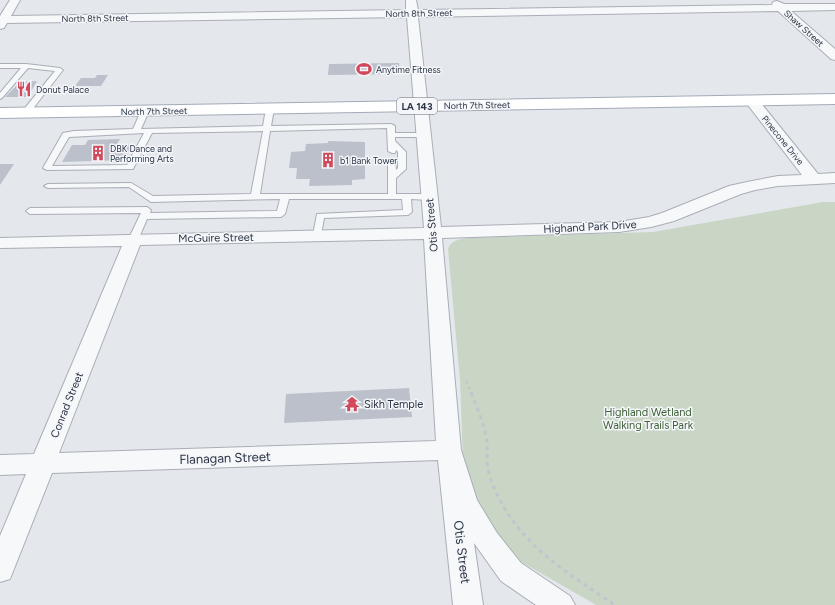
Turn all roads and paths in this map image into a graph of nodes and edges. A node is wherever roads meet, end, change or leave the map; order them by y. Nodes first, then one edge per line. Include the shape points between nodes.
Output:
1 (15, 0) edge
2 (777, 4) edge
3 (412, 7) edge
4 (835, 7) edge
5 (1, 22) edge
6 (835, 56) edge
7 (0, 66) edge
8 (26, 66) junction
9 (0, 97) edge
10 (835, 99) edge
11 (751, 100) junction
12 (422, 106) junction
13 (270, 109) junction
14 (145, 111) junction
15 (0, 113) edge
16 (25, 113) junction
17 (267, 129) junction
18 (136, 131) junction
19 (149, 131) junction
20 (423, 135) junction
21 (392, 139) junction
22 (392, 151) dead end
23 (392, 161) dead end
24 (392, 177) junction
25 (835, 178) edge
26 (814, 179) junction
27 (48, 186) dead end
28 (255, 196) junction
29 (286, 196) junction
30 (429, 196) junction
31 (392, 197) junction
32 (406, 197) junction
33 (151, 199) junction
34 (30, 211) dead end
35 (145, 213) junction
36 (433, 233) junction
37 (317, 235) junction
38 (134, 240) junction
39 (0, 243) edge
40 (464, 377) dead end
41 (449, 450) junction
42 (43, 463) junction
43 (0, 465) edge
44 (0, 570) edge
45 (468, 605) edge
46 (560, 605) edge
47 (616, 605) edge

1 - 5 street
2 - 3 street, North 8th Street
2 - 4 street, North 8th Street
2 - 6 street, Shaw Street
3 - 5 street, North 8th Street
3 - 12 street, Otis Street
7 - 8 lane
8 - 9 lane
8 - 16 lane via 60,70
10 - 11 main road, North 7th Street / LA 143
11 - 12 main road, North 7th Street / LA 143
11 - 26 street, Pinecone Drive
12 - 13 main road, North 7th Street / LA 143
12 - 20 street, Otis Street
13 - 14 main road, North 7th Street / LA 143
13 - 17 lane
14 - 16 main road, North 7th Street / LA 143
14 - 18 lane
15 - 16 main road, North 7th Street / LA 143
17 - 19 lane
17 - 21 lane via 392,126
17 - 28 lane
18 - 19 lane
18 - 19 lane via 66,135 47,168 130,167
20 - 21 lane
20 - 30 street, Otis Street
21 - 22 lane
21 - 24 lane via 402,152 402,169
23 - 24 lane
24 - 31 lane
25 - 26 street, Highand Park Drive
26 - 36 street, Highand Park Drive via 778,181 747,187 668,217 636,225 594,229
27 - 33 lane via 131,185
28 - 29 lane
28 - 33 lane
29 - 31 lane
29 - 35 lane via 281,214
30 - 32 lane
30 - 36 street, Otis Street
31 - 32 lane
32 - 37 lane via 408,212 320,216
33 - 35 lane
34 - 35 lane
35 - 38 lane
36 - 37 street, McGuire Street
36 - 41 street, Otis Street
37 - 38 street, McGuire Street
38 - 39 street, McGuire Street
38 - 42 street, Conrad Street
40 - 47 path via 474,398 487,441 488,468 501,506 532,546 569,575
41 - 42 street, Flanagan Street
41 - 45 street, Otis Street
41 - 46 street, Otis Street via 465,502 487,541 511,572
42 - 43 street, Flanagan Street
42 - 44 street, Conrad Street

